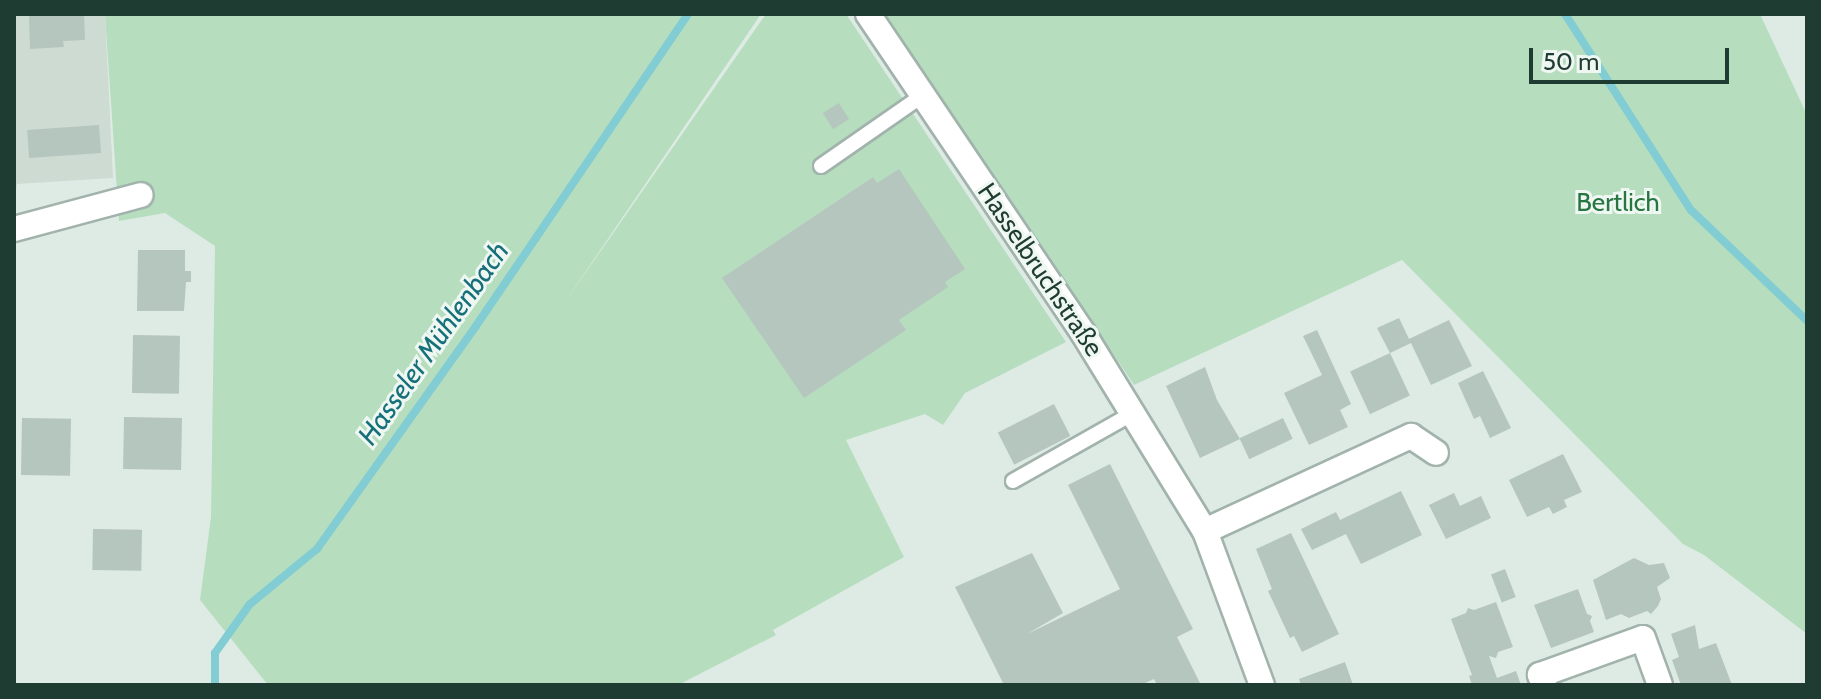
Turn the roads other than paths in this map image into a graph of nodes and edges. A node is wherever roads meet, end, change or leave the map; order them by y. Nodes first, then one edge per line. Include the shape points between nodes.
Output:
1 (868, 14) edge
2 (923, 95) junction
3 (821, 166) dead end
4 (141, 195) dead end
5 (14, 229) edge
6 (1133, 413) junction
7 (1436, 453) dead end
8 (1013, 481) dead end
9 (1205, 531) junction
10 (1262, 685) edge
11 (1544, 685) edge
12 (1660, 685) edge

1 - 2 street, Hasselbruchstraße
2 - 3 lane
2 - 6 street, Hasselbruchstraße
4 - 5 street
6 - 8 lane
6 - 9 street, Hasselbruchstraße
7 - 9 street via 1411,436
9 - 10 street, Hasselbruchstraße
11 - 12 street via 1540,675 1643,638

